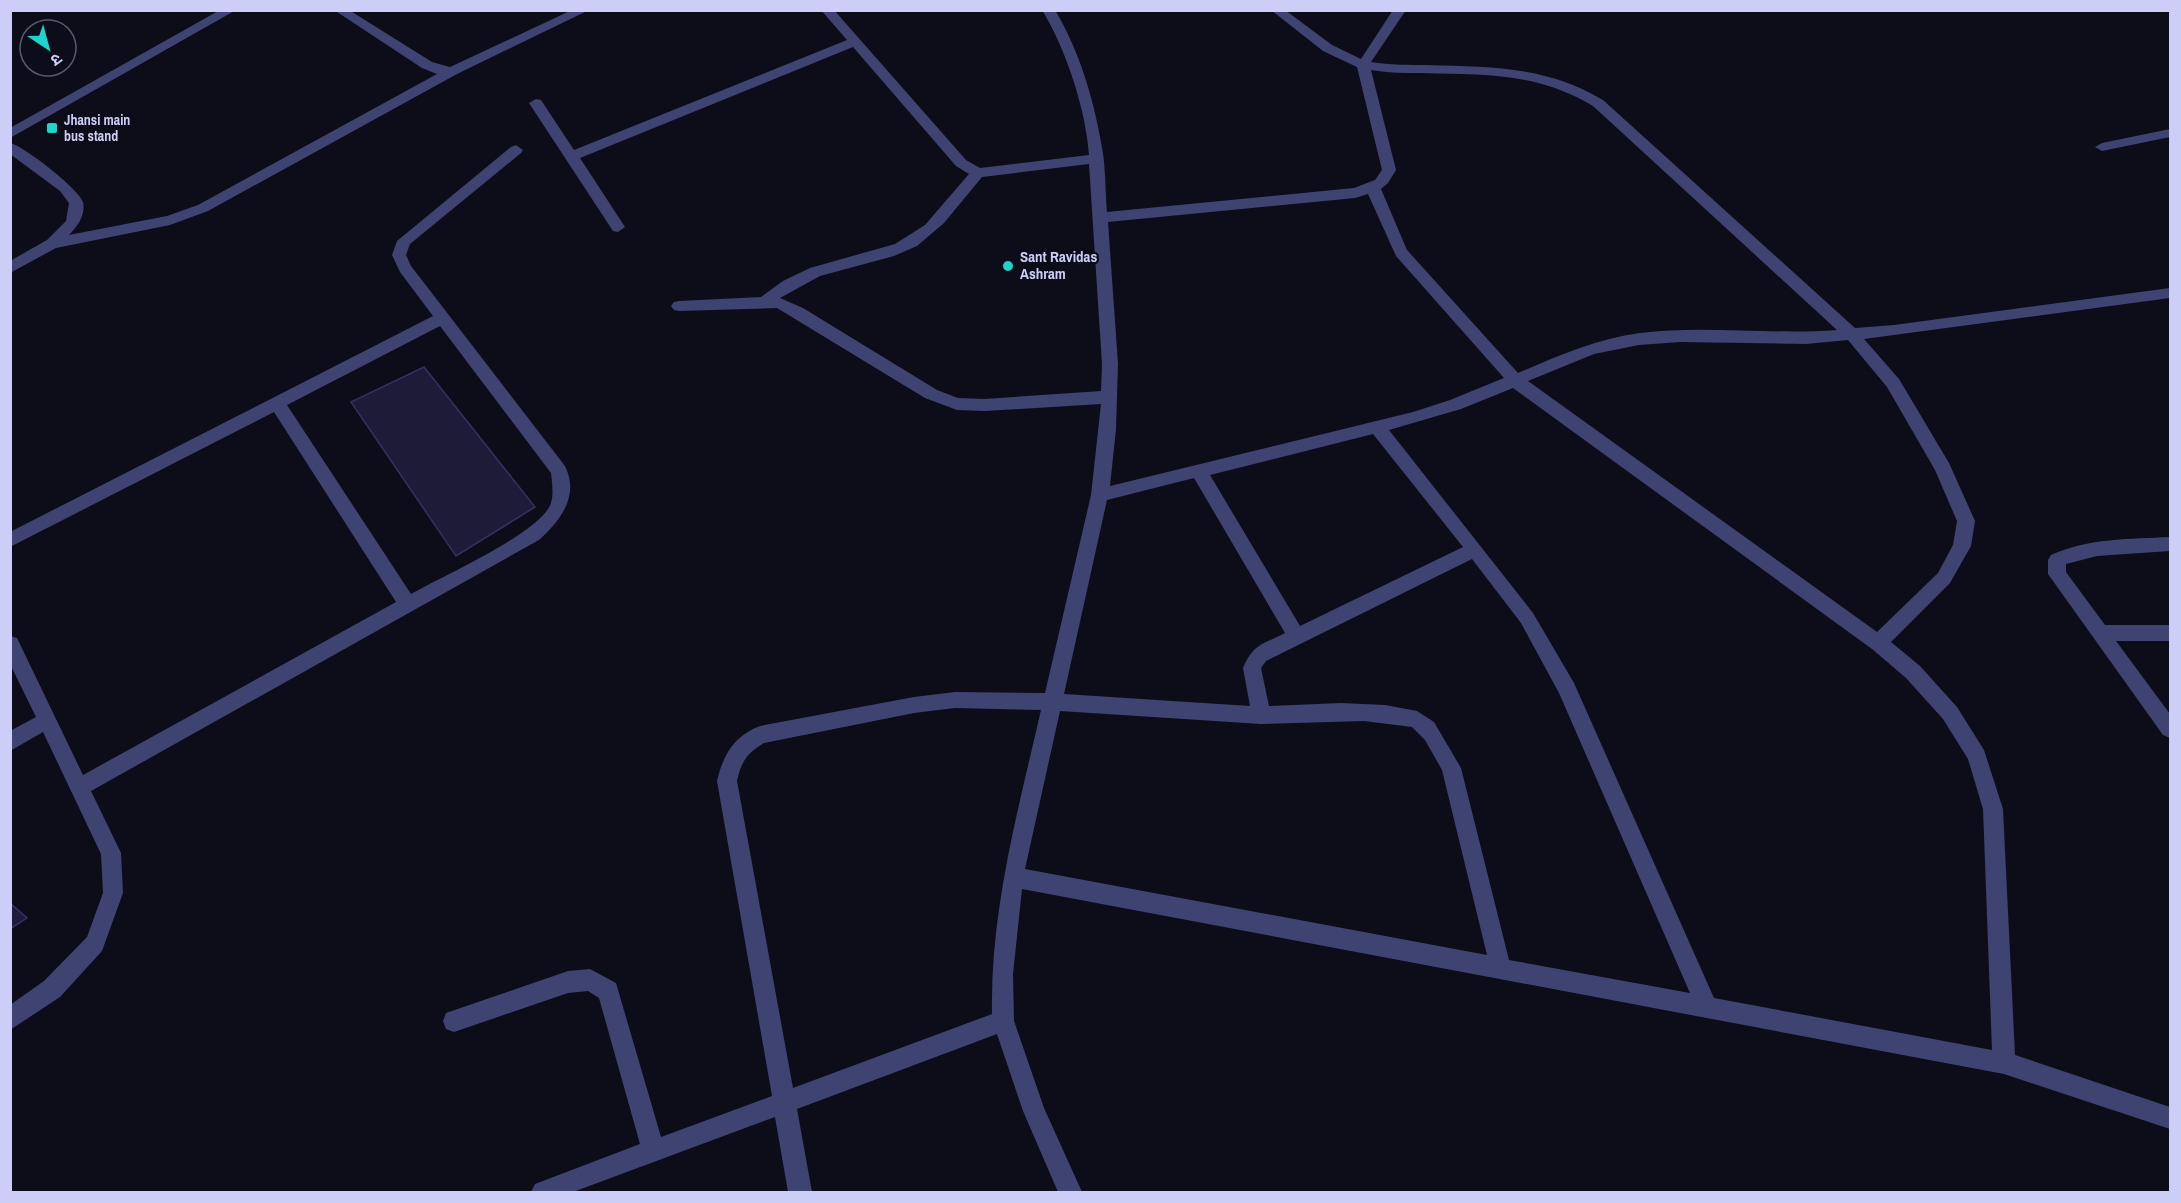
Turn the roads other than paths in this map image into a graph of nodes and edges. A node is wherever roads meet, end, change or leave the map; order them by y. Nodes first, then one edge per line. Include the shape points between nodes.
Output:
1 (230, 10) edge
2 (340, 10) edge
3 (583, 10) edge
4 (827, 10) edge
5 (1048, 10) edge
6 (1277, 10) edge
7 (1400, 10) edge
8 (854, 42) junction
9 (1363, 64) junction
10 (452, 71) junction
11 (536, 103) dead end
12 (2170, 133) edge
13 (10, 134) edge
14 (10, 147) edge
15 (2102, 147) dead end
16 (516, 150) dead end
17 (572, 156) junction
18 (1096, 159) junction
19 (978, 173) junction
20 (1373, 188) junction
21 (1100, 218) junction
22 (618, 226) dead end
23 (52, 244) junction
24 (10, 268) edge
25 (2170, 293) edge
26 (764, 302) junction
27 (679, 306) dead end
28 (442, 318) junction
29 (1851, 334) junction
30 (1516, 381) junction
31 (1110, 397) junction
32 (278, 404) junction
33 (1376, 426) junction
34 (1198, 471) junction
35 (1100, 495) junction
36 (10, 540) edge
37 (2170, 544) edge
38 (1476, 549) junction
39 (408, 605) junction
40 (2101, 633) junction
41 (2170, 633) edge
42 (1296, 635) junction
43 (1878, 643) junction
44 (10, 645) edge
45 (1053, 702) junction
46 (1260, 715) junction
47 (46, 720) junction
48 (2170, 729) edge
49 (10, 742) edge
50 (80, 787) junction
51 (1013, 877) junction
52 (1501, 969) junction
53 (1707, 1007) junction
54 (10, 1019) edge
55 (454, 1021) dead end
56 (1003, 1021) junction
57 (2004, 1063) junction
58 (785, 1102) junction
59 (2170, 1118) edge
60 (654, 1152) junction
61 (543, 1192) edge
62 (800, 1192) edge
63 (1070, 1192) edge

1 - 13 street
2 - 10 street via 427,65
3 - 10 street
4 - 8 street
5 - 18 street via 1080,83
6 - 9 street via 1338,55
7 - 9 street
8 - 17 street
8 - 19 street via 961,164
9 - 20 street via 1389,170 1385,181
9 - 29 street via 1530,74 1580,90
10 - 23 street via 203,208 170,220
11 - 17 street
12 - 15 street
14 - 23 street via 65,188 76,203 73,223
16 - 28 street via 404,241 399,255 405,268
17 - 22 street
18 - 19 street
18 - 21 street
19 - 26 street via 915,241 877,256 817,271 785,286
20 - 21 street via 1355,193
20 - 30 street via 1401,252
21 - 31 street
23 - 24 street
25 - 29 street
26 - 27 street
26 - 31 street via 779,303 798,312 931,394 957,404
28 - 32 street
28 - 39 street via 559,471 563,495 554,517 533,534
29 - 30 street via 1639,339 1592,349
29 - 43 street via 1893,383 1943,468 1966,521 1962,546 1944,578
30 - 33 street via 1455,405
30 - 43 street
31 - 35 street
32 - 36 street
32 - 39 street
33 - 34 street
33 - 38 street
34 - 35 street
34 - 42 street
35 - 45 street
37 - 40 street via 2067,553 2057,560 2057,574
38 - 42 street
38 - 53 street via 1527,618 1567,689
39 - 50 street
40 - 41 street
40 - 48 street
42 - 46 street via 1259,655 1252,668
43 - 57 street via 1913,672 1950,713 1977,756 1993,809
44 - 47 street
45 - 46 street
45 - 51 street
45 - 58 street via 955,700 914,705 760,735 743,745 730,761 727,781
46 - 52 street via 1390,712 1419,720 1451,768
47 - 49 street
47 - 50 street
50 - 54 street via 111,853 113,893 95,944 52,989
51 - 52 street
51 - 56 street via 1002,974
52 - 53 street
53 - 57 street
55 - 60 street via 568,982 590,980 608,991
56 - 58 street
56 - 63 street via 1034,1112
57 - 59 street
58 - 60 street
58 - 62 street
60 - 61 street

